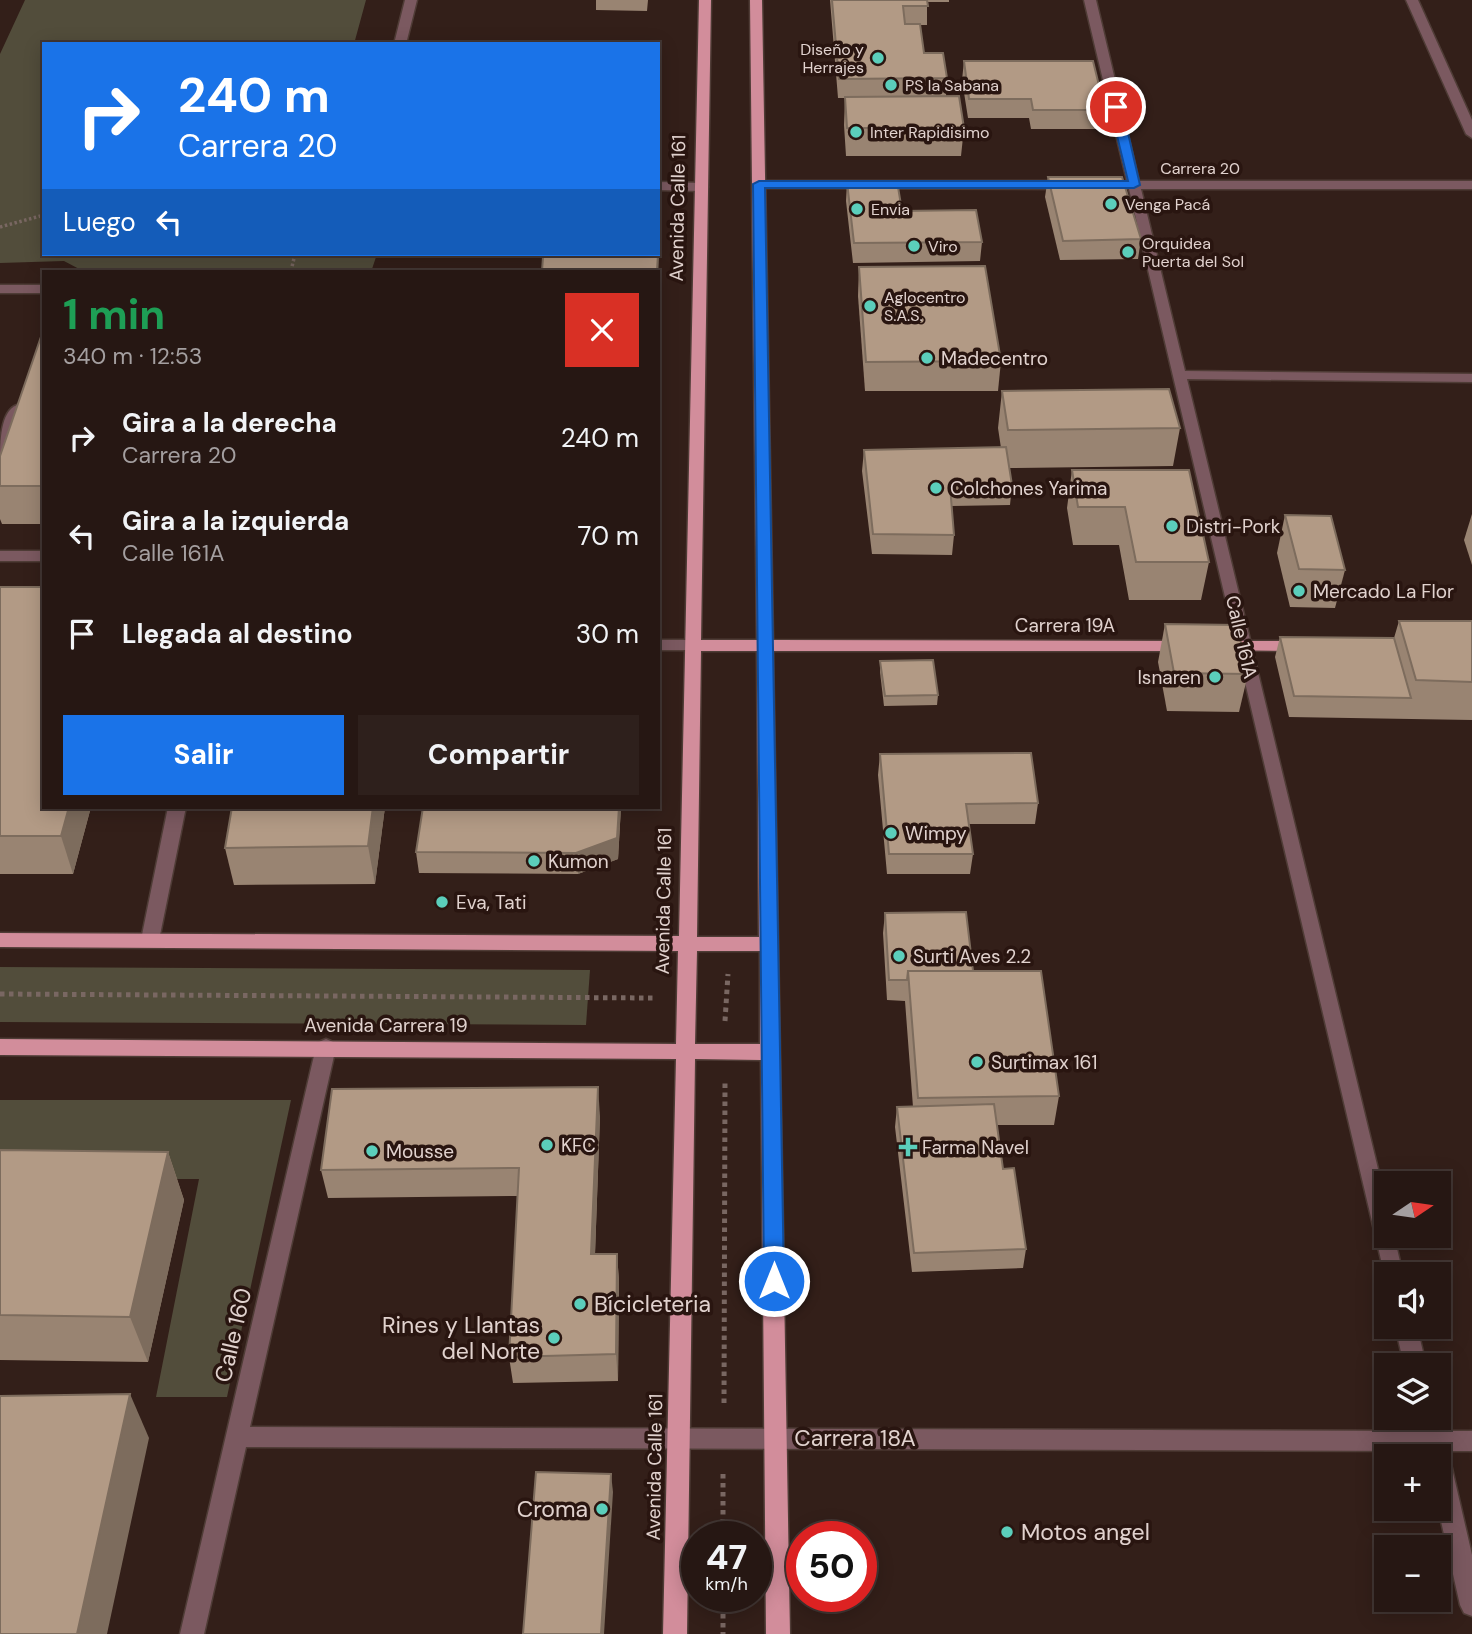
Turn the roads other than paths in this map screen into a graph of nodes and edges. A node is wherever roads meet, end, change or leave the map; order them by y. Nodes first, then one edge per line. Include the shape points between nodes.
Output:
1 (411, 0) edge
2 (705, 0) edge
3 (756, 0) edge
4 (1090, 0) edge
5 (1412, 0) edge
6 (400, 42) edge
7 (1472, 134) edge
8 (759, 184) junction
9 (1079, 185) edge
10 (1107, 185) edge
11 (1134, 185) junction
12 (660, 186) edge
13 (1472, 186) edge
14 (702, 187) junction
15 (0, 289) edge
16 (42, 289) edge
17 (1180, 375) junction
18 (1472, 378) edge
19 (22, 394) edge
20 (0, 455) edge
21 (0, 556) edge
22 (42, 556) edge
23 (660, 645) edge
24 (693, 645) junction
25 (765, 645) junction
26 (1244, 646) junction
27 (1311, 646) edge
28 (177, 809) edge
29 (0, 940) edge
30 (150, 940) junction
31 (687, 944) junction
32 (770, 944) junction
33 (0, 1047) edge
34 (326, 1047) junction
35 (685, 1050) junction
36 (772, 1052) junction
37 (1390, 1262) edge
38 (1433, 1430) edge
39 (237, 1437) junction
40 (679, 1438) junction
41 (776, 1438) junction
42 (1436, 1441) junction
43 (1472, 1441) edge
44 (1472, 1605) edge
45 (192, 1634) edge
46 (676, 1634) edge
47 (778, 1634) edge

1 - 6 street
2 - 14 main road, Avenida Calle 161
3 - 8 main road
4 - 11 street, Calle 161A
5 - 7 street
8 - 9 street
8 - 25 main road
10 - 11 street, Carrera 20
11 - 13 street, Carrera 20
11 - 17 street, Calle 161A
12 - 14 street
14 - 24 main road, Avenida Calle 161
15 - 16 street
17 - 18 street
17 - 26 street, Calle 161A
19 - 20 street
21 - 22 street
23 - 24 street, Carrera 19A
24 - 25 main road, Carrera 19A
24 - 31 main road, Avenida Calle 161
25 - 26 main road, Carrera 19A
25 - 32 main road
26 - 27 main road, Carrera 19A
26 - 37 street, Calle 161A
28 - 30 street
29 - 30 main road
30 - 31 main road
31 - 32 main road
31 - 35 main road, Avenida Calle 161
32 - 36 main road
33 - 34 main road, Avenida Carrera 19
34 - 35 main road, Avenida Carrera 19
34 - 39 street, Calle 160
35 - 36 main road, Avenida Carrera 19
35 - 40 main road, Avenida Calle 161
36 - 41 main road
38 - 42 street
39 - 40 street, Carrera 18A
39 - 45 street, Calle 160
40 - 41 street, Carrera 18A
40 - 46 main road, Avenida Calle 161
41 - 42 street, Carrera 18A
41 - 47 main road
42 - 43 street, Carrera 18A
42 - 44 street

